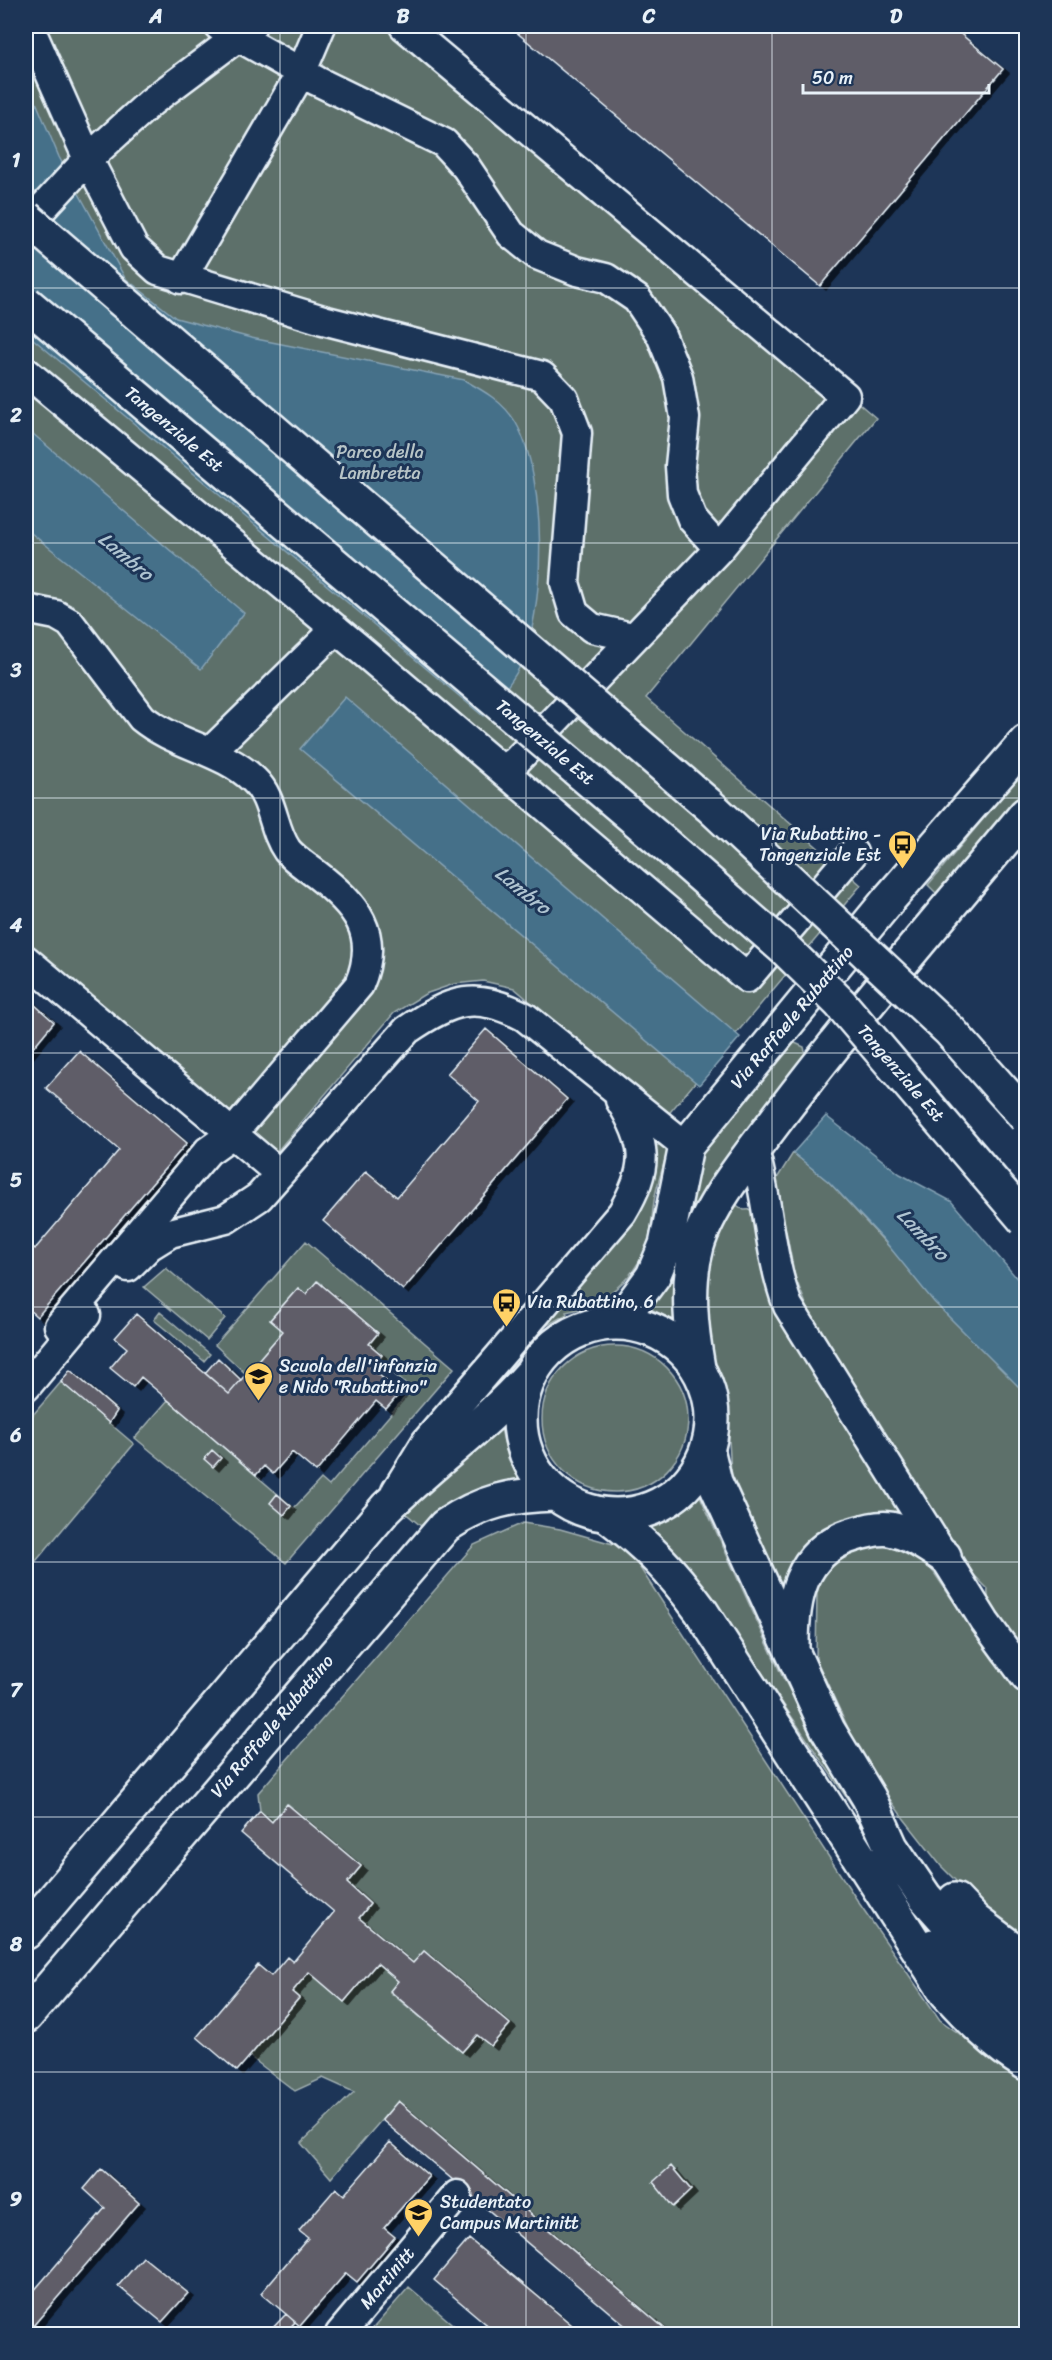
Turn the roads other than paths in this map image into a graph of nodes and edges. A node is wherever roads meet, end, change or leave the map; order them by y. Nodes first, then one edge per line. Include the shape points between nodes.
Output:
1 (29, 26) edge
2 (321, 26) edge
3 (404, 26) edge
4 (236, 30) edge
5 (301, 73) junction
6 (88, 159) junction
7 (26, 218) edge
8 (26, 226) edge
9 (181, 279) junction
10 (26, 303) edge
11 (26, 372) edge
12 (719, 549) junction
13 (26, 609) edge
14 (336, 629) junction
15 (632, 637) junction
16 (1026, 742) edge
17 (210, 752) junction
18 (503, 770) junction
19 (1026, 814) edge
20 (853, 854) dead end
21 (26, 960) edge
22 (614, 1090) junction
23 (1026, 1117) edge
24 (232, 1134) junction
25 (686, 1146) junction
26 (754, 1150) junction
27 (267, 1163) dead end
28 (1026, 1221) edge
29 (618, 1323) junction
30 (59, 1326) dead end
31 (698, 1368) junction
32 (530, 1376) junction
33 (26, 1387) edge
34 (708, 1453) junction
35 (555, 1494) junction
36 (386, 1508) junction
37 (608, 1515) junction
38 (944, 1556) junction
39 (792, 1651) junction
40 (1026, 1678) edge
41 (869, 1798) junction
42 (883, 1896) junction
43 (26, 1932) edge
44 (1026, 1959) edge
45 (1026, 1994) edge
46 (26, 2016) edge
47 (1026, 2025) edge
48 (1026, 2063) edge
49 (457, 2194) dead end
50 (340, 2334) edge

1 - 6 street
2 - 5 street
3 - 12 street via 845,396
4 - 5 street
4 - 6 street
5 - 9 street
5 - 12 street via 444,143 466,167 511,234 537,255 606,278 637,299 661,336 678,377 685,418 680,466 682,494 692,519
6 - 8 street
6 - 9 street via 134,248 158,270
7 - 23 main road, bridge via 710,806 950,1031
9 - 15 street via 542,376 564,399 576,433 565,583 574,614 592,628
10 - 28 main road, Tangenziale Est, bridge via 786,950 840,1003
11 - 14 street
12 - 15 street
13 - 17 street via 56,615 70,623 142,718 153,727
14 - 17 street
14 - 18 street
15 - 18 street via 516,761
16 - 25 main road, Via Raffaele Rubattino via 890,898
17 - 24 street via 254,779 266,794 288,851 346,897 364,928 368,949 368,965 359,985
18 - 20 street via 747,978
19 - 26 main road via 815,1067
21 - 24 street
22 - 25 street
22 - 33 street via 525,1017 501,1004 466,1002 431,1014 407,1030 259,1197 226,1219 170,1233 134,1260
22 - 36 street via 640,1145 642,1171 634,1192 622,1213 426,1442
24 - 27 street
24 - 30 street via 208,1151
25 - 29 main road, Via Raffaele Rubattino via 666,1245 653,1276
26 - 31 main road via 710,1216 697,1245 691,1297
26 - 38 street via 788,1306
29 - 31 main road via 641,1326 663,1335
29 - 32 main road via 594,1325 571,1333 548,1352
31 - 34 main road via 711,1407
32 - 35 main road via 520,1410 520,1434 532,1467
32 - 36 main road via 490,1418
34 - 37 main road via 686,1485 668,1500 634,1513
34 - 39 main road via 715,1482
35 - 37 main road via 576,1507
35 - 46 main road, Via Raffaele Rubattino via 519,1495 492,1502 445,1526
36 - 43 main road
37 - 42 main road via 646,1544 669,1568
38 - 39 main road via 912,1536 888,1529 864,1531 835,1541 812,1560 798,1585 792,1615
38 - 40 street
39 - 41 main road via 828,1730
41 - 44 main road via 975,1921
41 - 45 main road via 891,1847 925,1897 993,1967
42 - 47 main road via 962,1976
42 - 48 main road via 946,1992 975,2024
49 - 50 street, Martinitt

